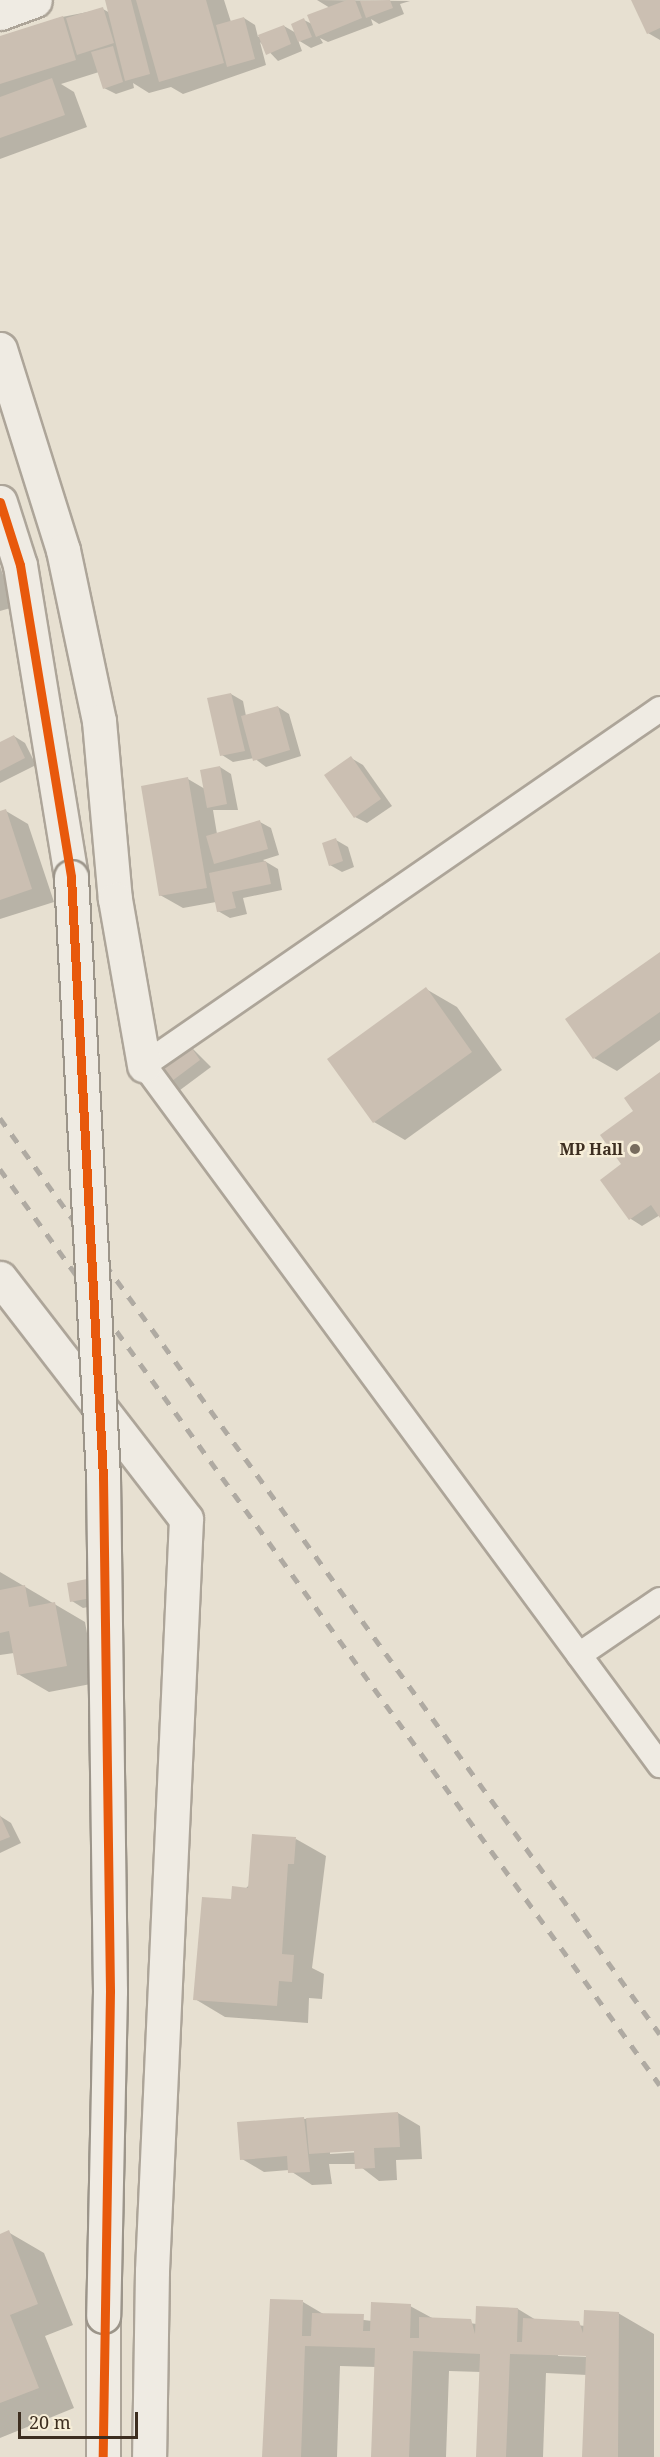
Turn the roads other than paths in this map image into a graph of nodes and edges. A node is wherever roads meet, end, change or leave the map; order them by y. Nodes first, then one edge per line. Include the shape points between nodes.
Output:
1 (35, 0) edge
2 (0, 13) edge
3 (0, 349) edge
4 (0, 502) edge
5 (660, 709) edge
6 (144, 1065) junction
7 (0, 1278) edge
8 (660, 1600) edge
9 (579, 1655) junction
10 (658, 1758) edge
11 (103, 2457) edge
12 (149, 2457) edge

1 - 2 street
3 - 6 street via 63,550 99,721 115,899
4 - 11 street, bridge via 20,565 71,877 103,1477 110,1991
5 - 6 lane via 464,839
6 - 9 lane
7 - 12 street via 186,1519 152,2271
8 - 9 lane
9 - 10 lane

